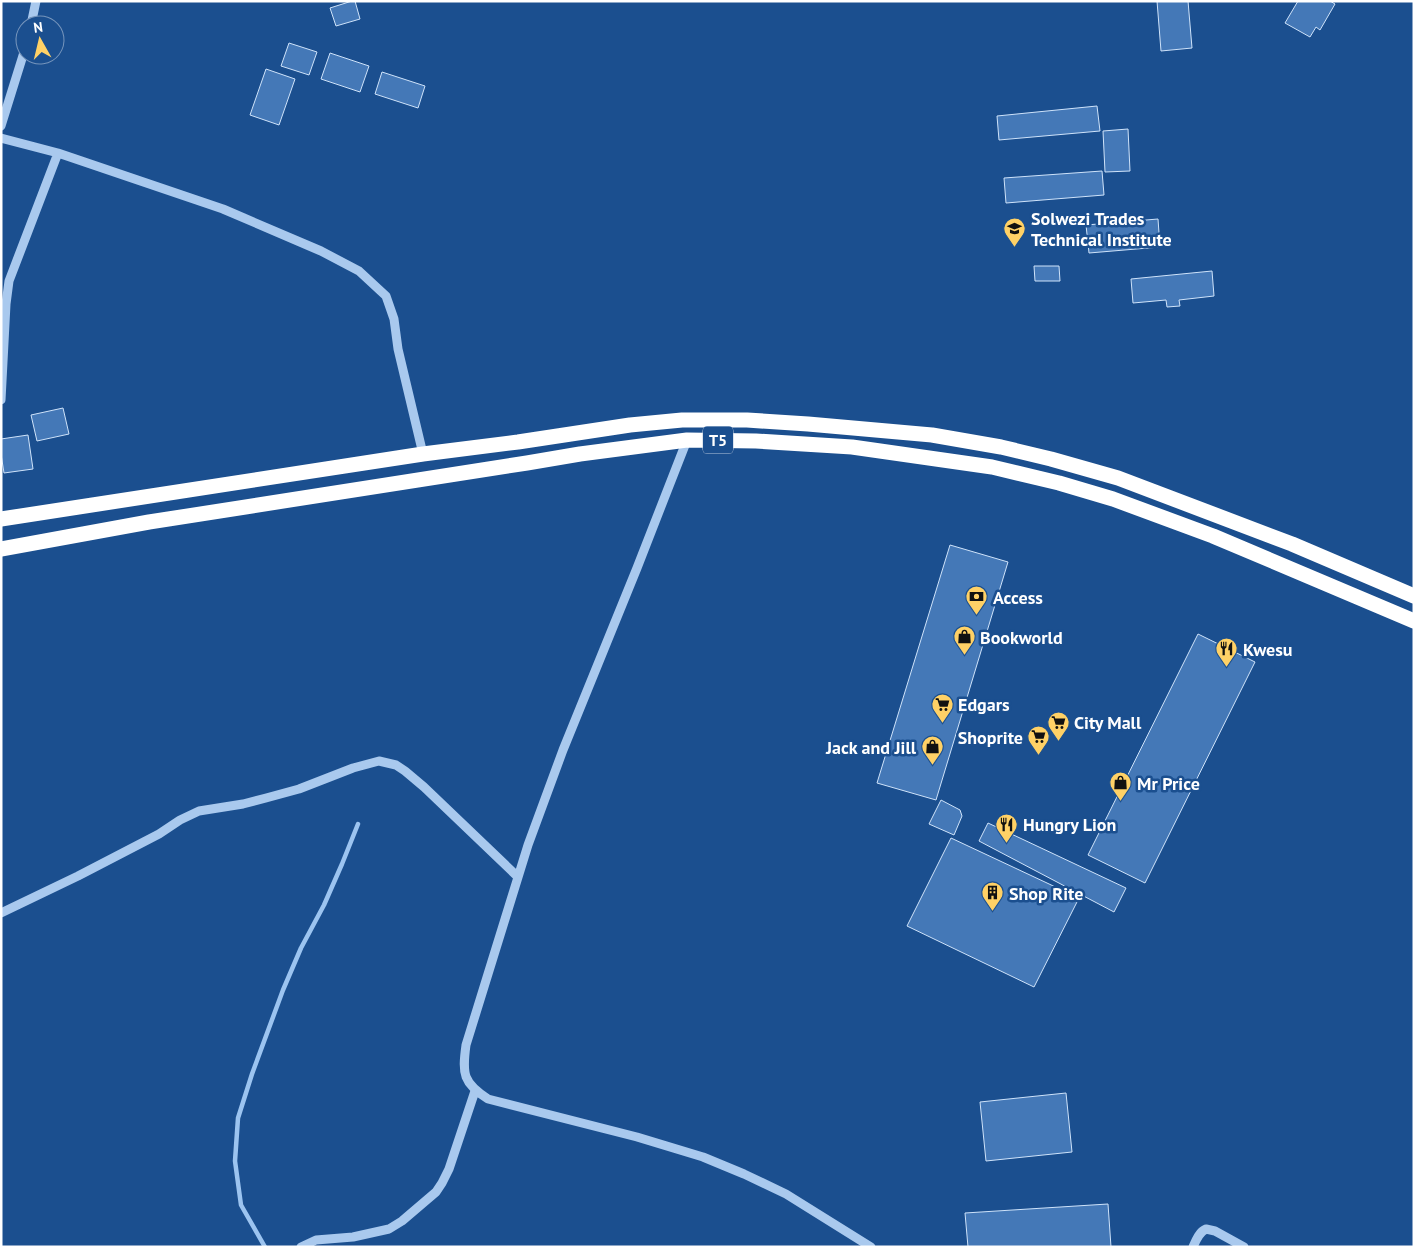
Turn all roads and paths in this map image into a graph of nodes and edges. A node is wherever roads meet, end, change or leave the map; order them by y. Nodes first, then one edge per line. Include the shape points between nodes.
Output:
1 (36, 1) edge
2 (33, 15) edge
3 (20, 65) edge
4 (1, 126) edge
5 (1, 138) edge
6 (58, 153) junction
7 (1, 400) edge
8 (687, 440) junction
9 (423, 454) junction
10 (1, 519) edge
11 (1, 549) edge
12 (1414, 596) edge
13 (1414, 620) edge
14 (518, 877) junction
15 (1, 914) edge
16 (475, 1091) junction
17 (301, 1247) edge
18 (872, 1247) edge
19 (1193, 1247) edge
20 (1244, 1247) edge

1 - 2 street
3 - 4 street
5 - 6 street
6 - 7 street via 9,281
6 - 9 street via 223,209 359,271 386,296 394,319
8 - 11 highway, T5 via 149,522
8 - 13 highway, T5 via 756,440 852,448 992,467 1059,483 1213,536
8 - 14 street via 563,750
9 - 10 highway, T5
9 - 12 highway, T5 via 682,420 747,420 932,435 1001,448 1118,478 1292,544
14 - 15 street via 405,771 379,761 299,789 198,811
14 - 16 street via 466,1045 465,1077
16 - 17 street via 449,1169 436,1192 389,1229 353,1237 316,1240
16 - 18 street via 488,1099 637,1136 703,1157 786,1194
19 - 20 street via 1199,1234 1206,1229

